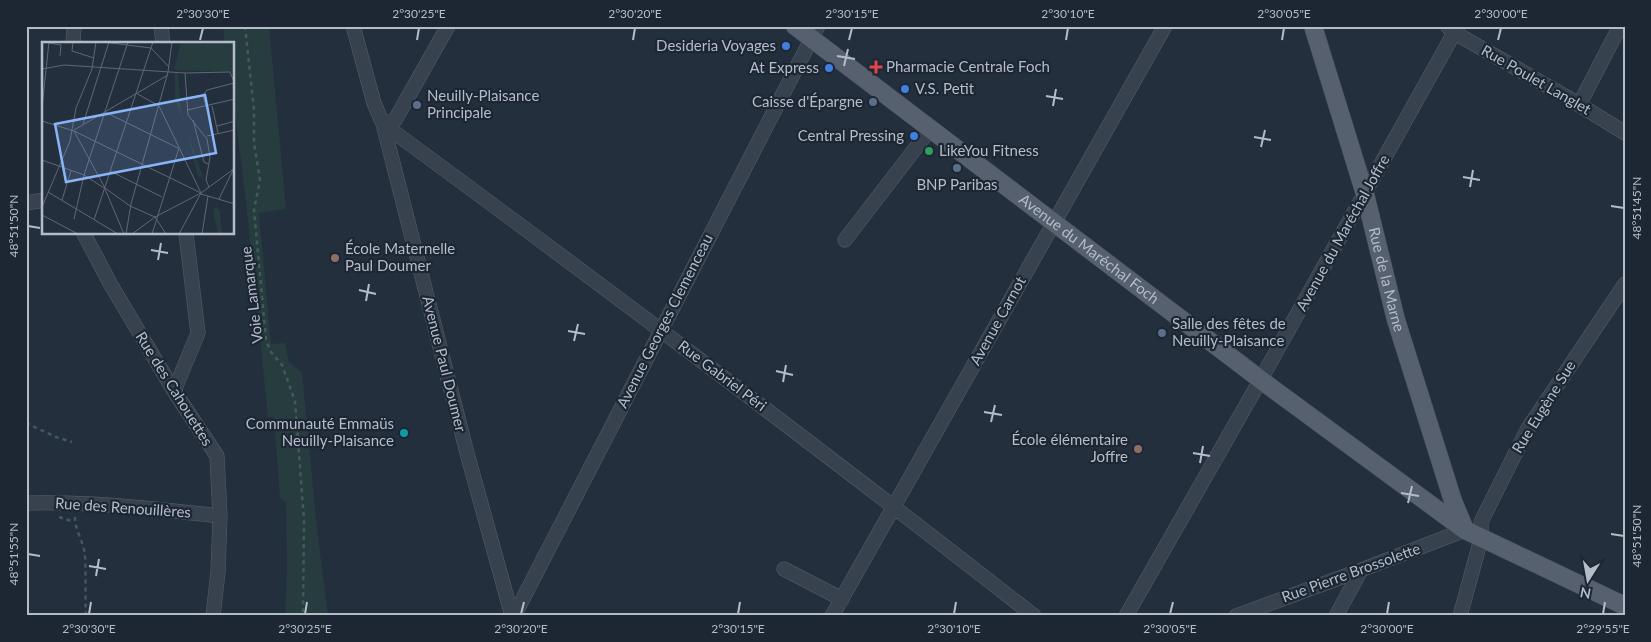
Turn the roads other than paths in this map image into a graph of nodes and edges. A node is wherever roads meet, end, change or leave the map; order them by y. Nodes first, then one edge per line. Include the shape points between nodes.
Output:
1 (74, 26) edge
2 (161, 26) edge
3 (354, 26) edge
4 (448, 26) edge
5 (795, 26) edge
6 (1165, 26) edge
7 (1313, 26) edge
8 (1620, 26) edge
9 (1454, 29) edge
10 (814, 32) edge
11 (73, 42) edge
12 (163, 42) edge
13 (1579, 104) junction
14 (383, 124) junction
15 (931, 128) junction
16 (1625, 133) edge
17 (1365, 194) junction
18 (42, 200) edge
19 (26, 203) edge
20 (1054, 221) junction
21 (85, 235) edge
22 (186, 235) edge
23 (845, 240) dead end
24 (1625, 284) edge
25 (660, 329) junction
26 (1261, 379) junction
27 (174, 391) junction
28 (26, 503) edge
29 (894, 506) junction
30 (220, 516) junction
31 (1473, 534) junction
32 (784, 569) dead end
33 (1361, 570) junction
34 (842, 599) junction
35 (1625, 606) edge
36 (213, 616) edge
37 (513, 616) edge
38 (832, 616) edge
39 (1034, 616) edge
40 (1126, 616) edge
41 (1236, 616) edge
42 (1336, 616) edge
43 (1460, 616) edge

1 - 11 street
2 - 12 street
3 - 14 street, Avenue Paul Doumer via 374,103
4 - 14 street via 395,120
5 - 10 main road, Avenue du Maréchal Foch
6 - 20 street, Avenue Carnot
7 - 17 main road, Rue de la Marne
8 - 13 street
9 - 13 street, Rue Poulet Langlet
9 - 17 street, Avenue du Maréchal Joffre
10 - 15 main road, Avenue du Maréchal Foch
10 - 25 street, Avenue Georges Clemenceau
13 - 16 street, Rue Poulet Langlet
14 - 25 street, Rue Gabriel Péri
14 - 37 street, Avenue Paul Doumer via 467,453
15 - 20 main road, Avenue du Maréchal Foch
15 - 23 street
17 - 26 street, Avenue du Maréchal Joffre
17 - 31 main road, Rue de la Marne via 1396,320 1453,501
18 - 19 street
20 - 26 main road, Avenue du Maréchal Foch
20 - 29 street, Avenue Carnot
21 - 27 street, Rue des Cahouettes
22 - 27 street via 198,333
24 - 31 street, Rue Eugène Sue via 1527,430
25 - 29 street, Rue Gabriel Péri
25 - 37 street, Avenue Georges Clemenceau
26 - 31 main road, Avenue du Maréchal Foch
26 - 40 street, Avenue du Maréchal Joffre
27 - 30 street, Rue des Cahouettes via 216,456
28 - 30 street, Rue des Renouillères via 76,503
29 - 34 street, Avenue Carnot
29 - 39 street, Rue Gabriel Péri
30 - 36 street, Rue des Cahouettes
31 - 33 street, Rue Pierre Brossolette
31 - 35 main road, Avenue du Maréchal Foch
31 - 43 street, Rue Eugène Sue
32 - 34 street
33 - 41 street, Rue Pierre Brossolette
33 - 42 street
34 - 38 street, Avenue Carnot

